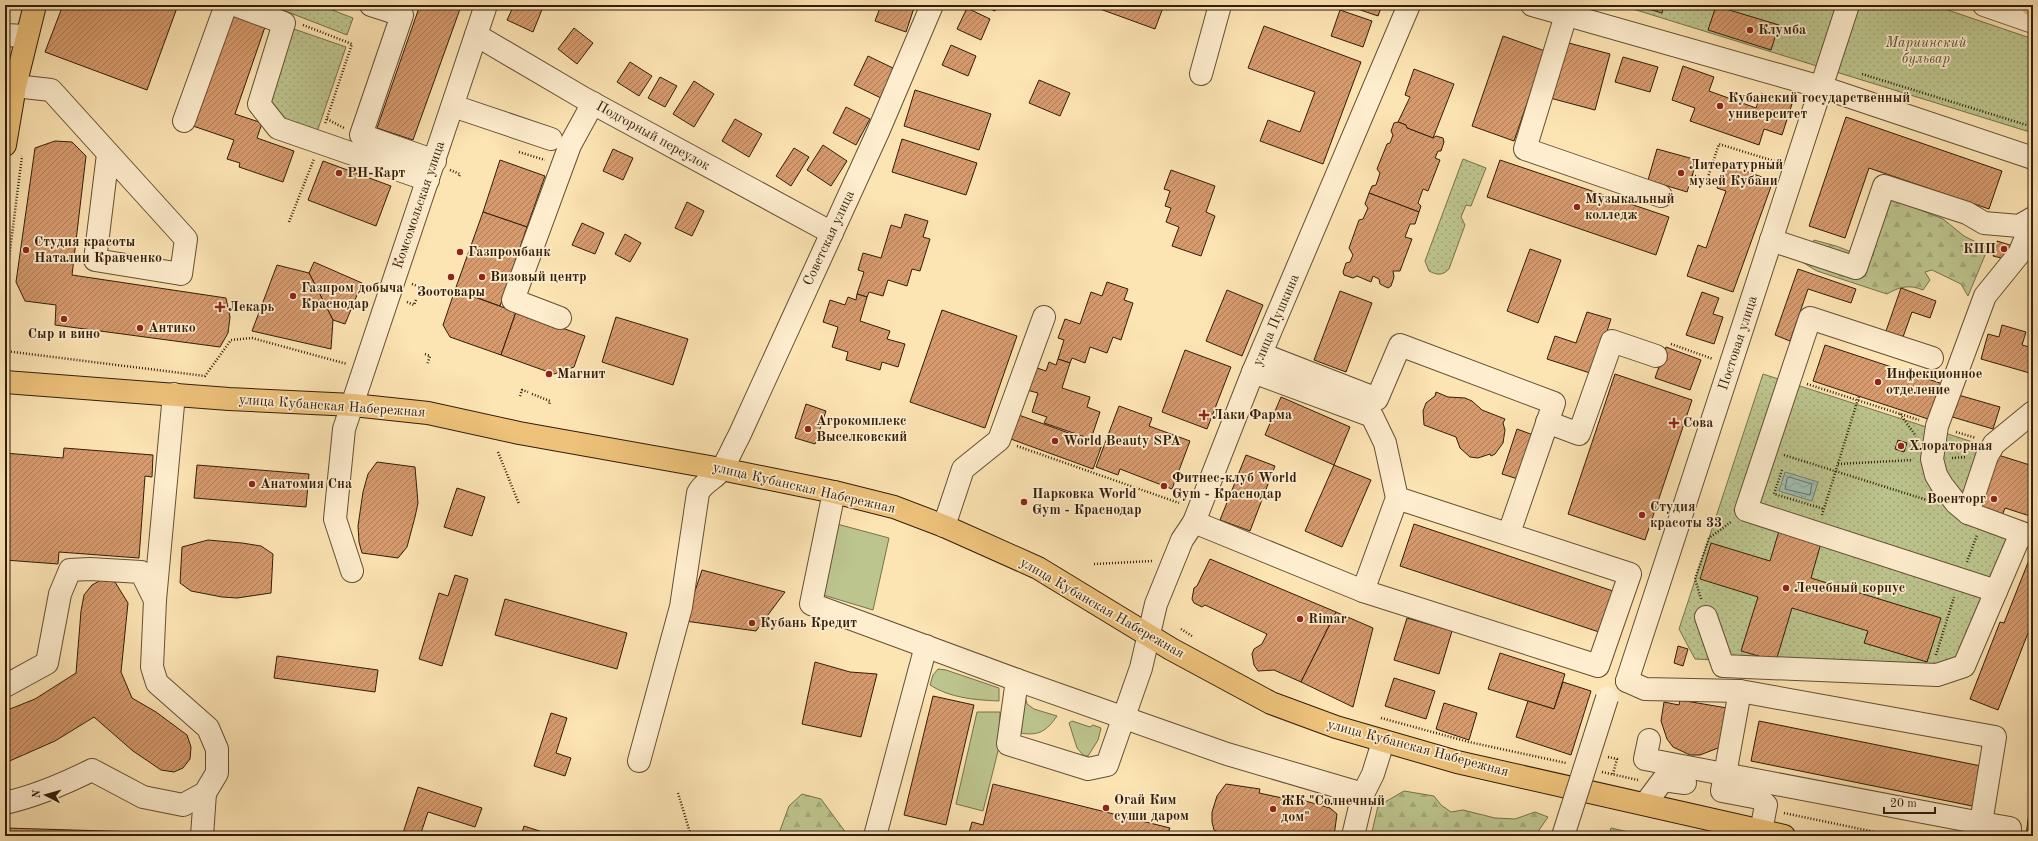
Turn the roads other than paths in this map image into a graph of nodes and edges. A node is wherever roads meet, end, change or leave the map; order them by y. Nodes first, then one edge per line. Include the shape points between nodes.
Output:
1 (36, 5) edge
2 (226, 5) edge
3 (235, 5) edge
4 (371, 5) edge
5 (486, 5) edge
6 (932, 5) edge
7 (1220, 5) edge
8 (1409, 5) edge
9 (1532, 5) edge
10 (1848, 5) edge
11 (1984, 5) edge
12 (1566, 15) junction
13 (2033, 22) edge
14 (476, 35) junction
15 (16, 36) edge
16 (1202, 74) dead end
17 (15, 86) junction
18 (1821, 87) junction
19 (593, 103) junction
20 (452, 106) junction
21 (184, 122) dead end
22 (551, 139) dead end
23 (5, 145) edge
24 (108, 154) junction
25 (2033, 158) edge
26 (437, 170) junction
27 (1661, 196) dead end
28 (2033, 222) edge
29 (832, 233) junction
30 (1771, 240) junction
31 (560, 318) dead end
32 (1044, 318) dead end
33 (1656, 356) road end
34 (1932, 358) dead end
35 (1257, 363) junction
36 (5, 382) edge
37 (174, 394) junction
38 (353, 406) junction
39 (2033, 412) edge
40 (1547, 422) junction
41 (722, 469) junction
42 (834, 492) junction
43 (1396, 498) junction
44 (1976, 516) junction
45 (1194, 522) junction
46 (944, 526) junction
47 (1509, 534) junction
48 (2027, 535) edge
49 (352, 571) dead end
50 (1363, 591) junction
51 (1996, 591) junction
52 (155, 600) junction
53 (1706, 616) road end
54 (1149, 636) junction
55 (926, 646) junction
56 (1017, 680) junction
57 (1627, 681) junction
58 (5, 686) edge
59 (1740, 691) junction
60 (1124, 717) junction
61 (1649, 740) dead end
62 (1383, 742) junction
63 (639, 761) dead end
64 (1724, 774) junction
65 (1685, 783) dead end
66 (205, 793) junction
67 (1363, 794) junction
68 (5, 803) edge
69 (1644, 804) junction
70 (1981, 824) junction
71 (1761, 831) junction
72 (202, 836) edge
73 (875, 836) edge
74 (1353, 836) edge
75 (1563, 836) edge
76 (1784, 836) edge
77 (2010, 836) edge

1 - 15 main road
2 - 21 street
3 - 26 street via 284,23 259,104 278,128 319,142
4 - 26 street via 402,16 361,135
5 - 14 street, Комсомольская улица
6 - 29 street, Советская улица
7 - 16 street
8 - 35 street, улица Пушкина
9 - 12 street
10 - 18 street, Постовая улица
11 - 13 street
12 - 18 street
12 - 27 street via 1524,149
14 - 19 street, Подгорный переулок
14 - 20 street, Комсомольская улица
15 - 17 main road
17 - 23 main road
17 - 24 street via 51,90
18 - 25 street
18 - 30 street, Постовая улица
19 - 29 street, Подгорный переулок
19 - 31 street via 570,145 513,300
20 - 22 street
20 - 26 street, Комсомольская улица
24 - 24 street via 186,239 180,274 95,260
26 - 38 street, Комсомольская улица
28 - 30 street via 2020,226 1984,223 1967,213 1884,186 1856,268
28 - 44 street via 2019,254 1986,296 1937,426 1932,459 1936,475 1948,494
29 - 41 street, Советская улица
30 - 57 street, Постовая улица
32 - 46 street via 999,440 963,469
33 - 40 street via 1612,341 1579,434
34 - 51 street via 1810,318 1746,510
35 - 40 street via 1377,399 1400,345 1554,403
35 - 43 street via 1372,416 1385,443
35 - 45 street, улица Пушкина
36 - 37 main road, улица Кубанская Набережная
37 - 38 main road, улица Кубанская Набережная
37 - 52 street
38 - 41 main road, улица Кубанская Набережная via 428,413 519,433
38 - 49 street, Комсомольская улица via 344,429 335,519
39 - 44 street via 1994,444 1987,456
40 - 47 street
41 - 42 main road, улица Кубанская Набережная
41 - 63 street via 701,486 698,493 681,607
42 - 46 main road, улица Кубанская Набережная via 894,508
42 - 55 street via 811,604
43 - 47 street
43 - 50 street
44 - 48 street
45 - 50 street
45 - 54 street, улица Пушкина via 1182,540 1156,604
46 - 54 main road, улица Кубанская Набережная via 1038,568
47 - 50 street via 1630,574 1598,666
48 - 51 street
51 - 53 street via 1964,666 1937,675 1723,666
52 - 58 street via 141,572 70,570 60,594 47,663
52 - 66 street via 152,667 156,683 208,728 217,750 217,773
54 - 60 street, улица Пушкина
54 - 62 main road, улица Кубанская Набережная via 1272,703
55 - 56 street
55 - 73 street
56 - 60 street
56 - 60 street, улица Пушкина via 1008,744 1088,769 1107,764
57 - 59 street via 1645,688
57 - 75 street, bridge via 1607,698
59 - 64 street
59 - 70 street via 1995,737
60 - 67 street via 1227,754
61 - 64 street via 1645,759
62 - 67 street via 1373,774
62 - 69 main road, улица Кубанская Набережная via 1457,762
64 - 70 street
64 - 71 street via 1722,791 1764,801 1766,809
65 - 69 street via 1664,780
66 - 68 street via 183,805 176,804 143,797 92,770 26,799
66 - 72 street
67 - 74 street
69 - 71 main road, улица Кубанская Набережная
70 - 77 street via 2010,828
71 - 76 main road, улица Кубанская Набережная

